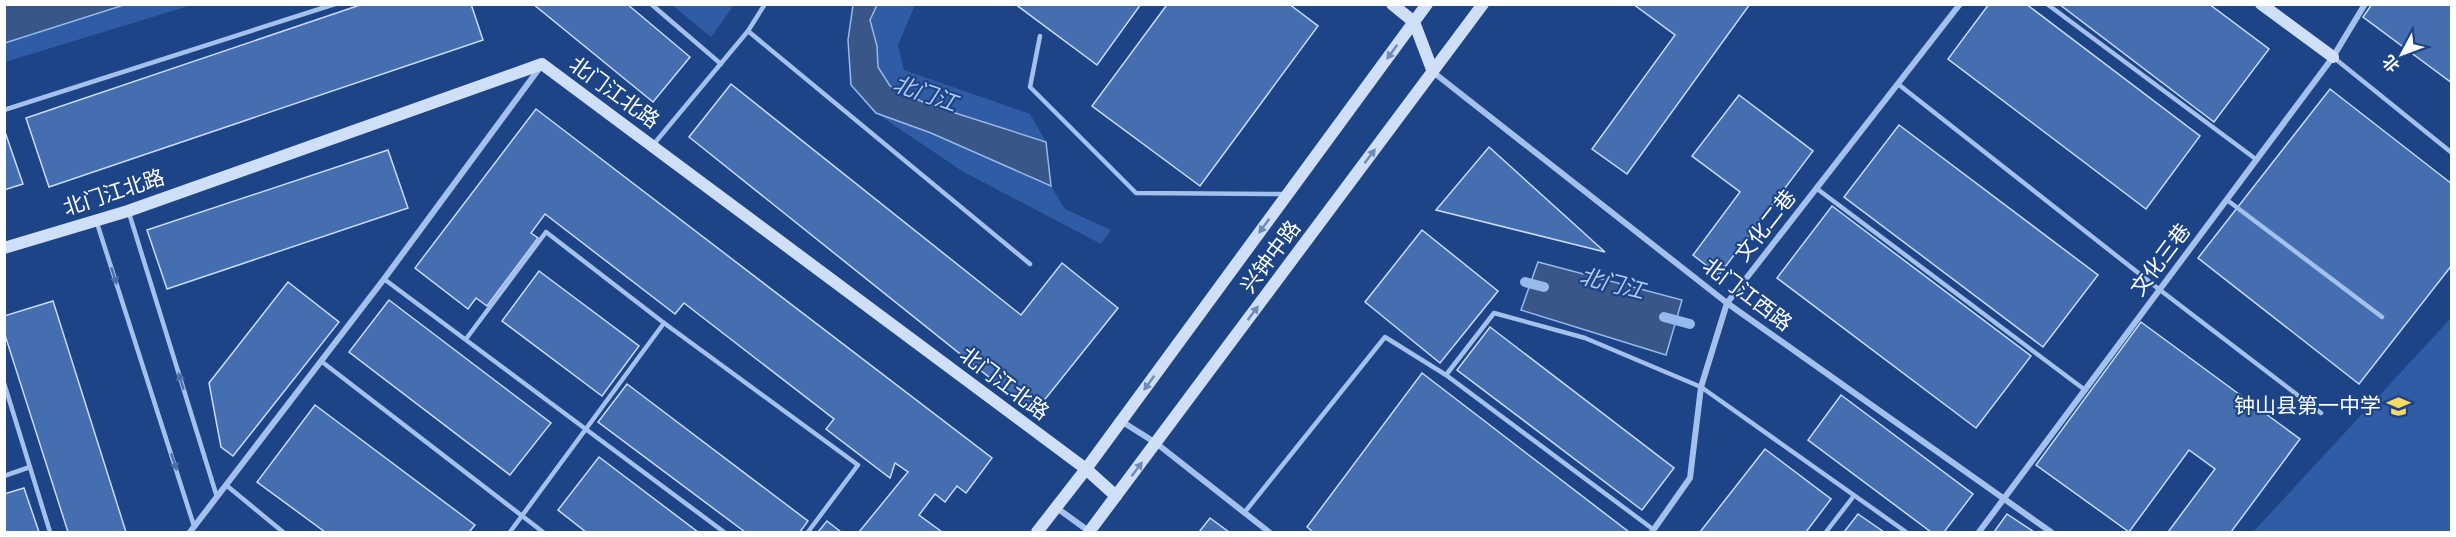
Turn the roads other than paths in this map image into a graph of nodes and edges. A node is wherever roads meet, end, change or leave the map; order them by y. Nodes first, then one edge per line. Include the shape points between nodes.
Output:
1 (335, 4) edge
2 (651, 4) edge
3 (765, 4) edge
4 (1392, 4) edge
5 (1427, 4) edge
6 (1484, 4) edge
7 (1960, 4) edge
8 (2047, 4) edge
9 (2261, 4) edge
10 (2365, 4) edge
11 (1414, 22) junction
12 (748, 31) junction
13 (1040, 36) dead end
14 (2333, 57) junction
15 (542, 64) junction
16 (721, 64) junction
17 (1433, 72) junction
18 (1898, 84) junction
19 (4, 110) edge
20 (653, 145) junction
21 (2451, 153) edge
22 (2257, 160) junction
23 (1816, 188) junction
24 (1287, 194) junction
25 (2227, 200) junction
26 (128, 211) junction
27 (96, 220) junction
28 (4, 248) edge
29 (1030, 264) dead end
30 (384, 279) junction
31 (2160, 290) junction
32 (1727, 303) junction
33 (2382, 317) dead end
34 (664, 323) junction
35 (466, 339) junction
36 (321, 361) junction
37 (1446, 375) junction
38 (4, 383) edge
39 (1701, 387) junction
40 (2085, 390) junction
41 (2321, 413) dead end
42 (1121, 421) junction
43 (586, 429) junction
44 (1156, 443) junction
45 (30, 467) junction
46 (1086, 469) junction
47 (4, 476) edge
48 (226, 486) junction
49 (217, 496) junction
50 (1116, 496) junction
51 (1854, 497) junction
52 (2004, 500) junction
53 (1056, 507) junction
54 (1244, 513) junction
55 (522, 516) junction
56 (192, 530) edge
57 (1653, 531) edge
58 (50, 532) edge
59 (283, 532) edge
60 (510, 532) edge
61 (543, 532) edge
62 (724, 532) edge
63 (808, 532) edge
64 (1037, 532) edge
65 (1090, 532) edge
66 (1269, 532) edge
67 (1826, 532) edge
68 (1906, 532) edge
69 (1979, 532) edge
70 (2051, 532) edge

1 - 19 lane
2 - 16 lane
3 - 12 lane
4 - 11 street
5 - 11 street, 兴钟中路
6 - 17 street, 兴钟中路
7 - 18 street, 文化二巷
8 - 22 lane
9 - 14 street
10 - 14 street, 文化三巷
11 - 17 street
11 -> 24 street, 兴钟中路
12 - 16 lane
12 - 29 lane
13 - 24 lane via 1030,87 1136,193
14 - 21 lane
14 - 22 street, 文化三巷
15 - 20 street, 北门江北路
15 - 26 street, 北门江北路
15 - 30 street
16 - 20 lane
17 - 32 street, 北门江西路
44 -> 17 street, 兴钟中路
18 - 23 street, 文化二巷
18 - 31 lane
20 - 46 street, 北门江北路
22 - 25 street, 文化三巷
23 - 32 street, 文化二巷
23 - 40 lane
24 -> 42 street, 兴钟中路
25 - 31 street, 文化三巷
25 - 33 lane
26 - 27 street, 北门江北路
49 -> 26 lane
27 - 28 street, 北门江北路
27 -> 56 lane
30 - 35 lane
30 - 36 street
31 - 40 street, 文化三巷
31 - 41 lane
32 - 39 street, 文化二巷
32 - 52 street, 北门江西路
34 - 35 lane via 546,232
34 - 43 lane
34 - 63 lane via 858,465
35 - 43 lane
36 - 48 street
36 - 55 lane
37 - 39 lane via 1494,313 1585,338
37 - 54 lane via 1385,337
37 - 57 lane
38 - 45 lane
39 - 51 lane
39 - 57 street, 文化二巷 via 1690,478
40 - 52 street, 文化三巷
42 - 44 street
42 - 46 street, 兴钟中路
43 - 55 lane
43 - 62 lane
50 -> 44 street, 兴钟中路
44 - 54 street
45 - 47 lane
45 - 58 lane
46 - 50 street, 北门江北路
46 - 53 street, 兴钟中路
48 - 49 street
48 - 59 lane
49 - 56 street
50 - 65 street, 兴钟中路
51 - 67 lane
51 - 68 lane
52 - 69 street, 文化三巷
52 - 70 street, 北门江西路
53 - 64 street, 兴钟中路
53 - 65 street
54 - 66 street
55 - 60 lane
55 - 61 lane

